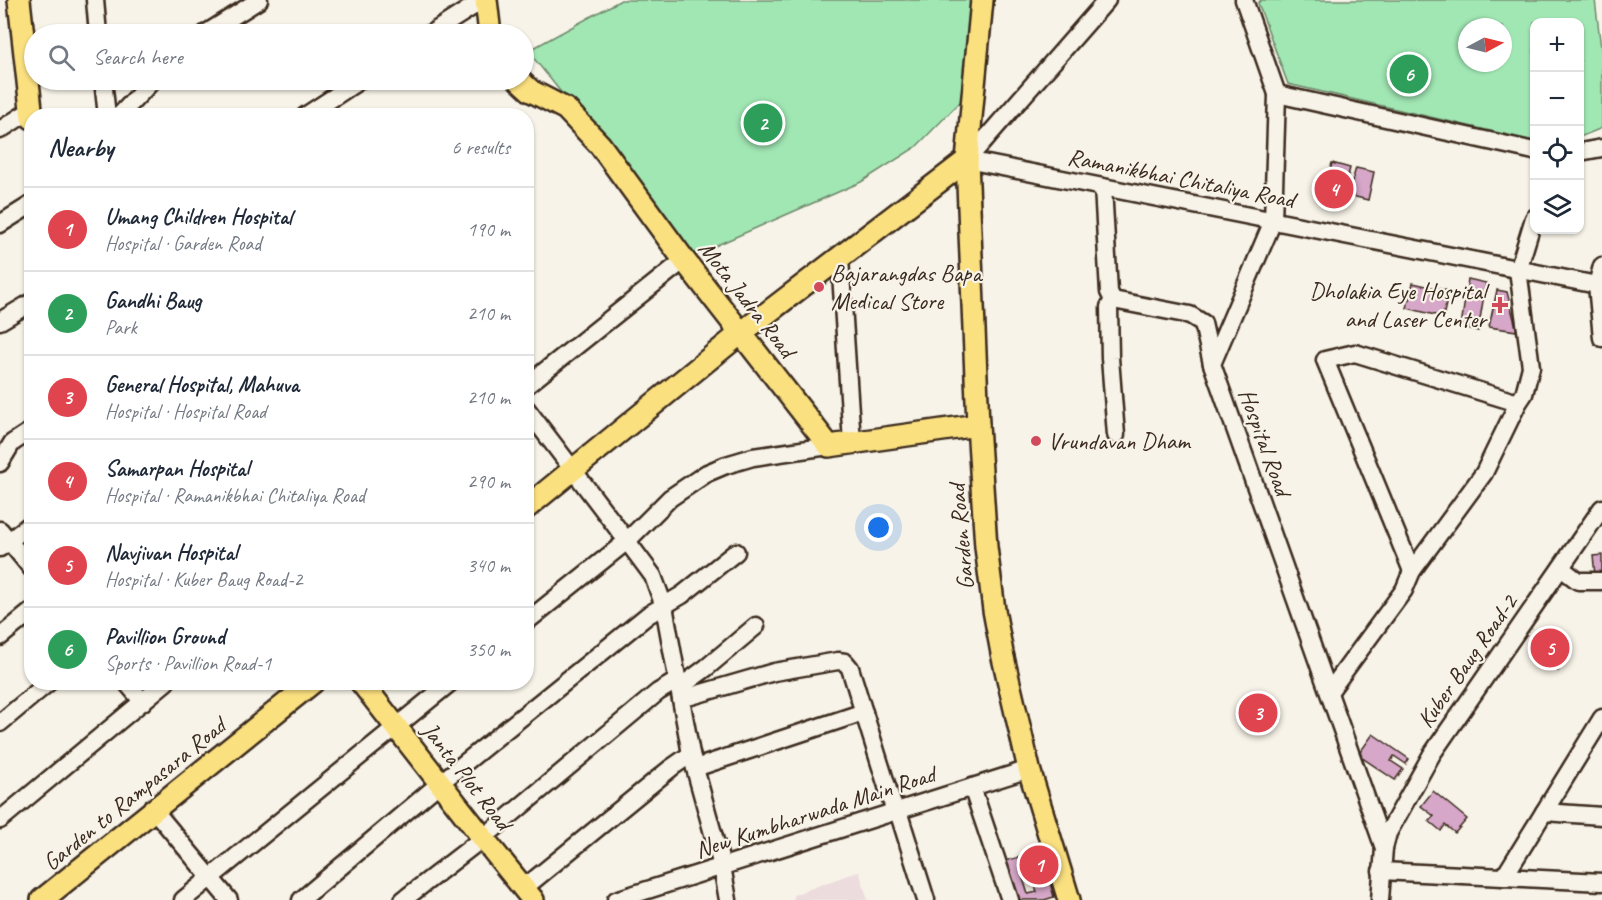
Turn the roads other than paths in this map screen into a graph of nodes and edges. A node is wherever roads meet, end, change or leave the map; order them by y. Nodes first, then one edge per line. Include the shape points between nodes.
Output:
1 (19, 0) edge
2 (95, 0) edge
3 (259, 0) edge
4 (485, 0) edge
5 (982, 0) edge
6 (1107, 0) edge
7 (1245, 0) edge
8 (236, 7) edge
9 (97, 24) edge
10 (216, 24) edge
11 (446, 24) edge
12 (489, 24) edge
13 (24, 48) edge
14 (28, 90) edge
15 (104, 90) edge
16 (144, 90) edge
17 (344, 90) edge
18 (530, 90) edge
19 (1277, 94) junction
20 (30, 108) edge
21 (106, 108) edge
22 (127, 108) edge
23 (316, 108) edge
24 (24, 118) edge
25 (0, 130) edge
26 (1602, 148) edge
27 (1530, 150) edge
28 (1584, 151) edge
29 (967, 160) junction
30 (1103, 187) junction
31 (24, 209) edge
32 (1273, 221) junction
33 (0, 224) edge
34 (1530, 231) edge
35 (840, 258) junction
36 (684, 260) junction
37 (1602, 266) edge
38 (1518, 270) junction
39 (1597, 285) junction
40 (1113, 300) junction
41 (24, 307) edge
42 (0, 321) edge
43 (741, 333) junction
44 (1602, 338) edge
45 (1212, 364) junction
46 (534, 380) edge
47 (1518, 403) junction
48 (534, 419) edge
49 (978, 425) junction
50 (24, 435) edge
51 (1116, 435) dead end
52 (852, 443) junction
53 (829, 446) junction
54 (0, 463) edge
55 (573, 470) junction
56 (534, 502) edge
57 (1602, 508) edge
58 (24, 528) edge
59 (3, 540) edge
60 (627, 542) junction
61 (736, 552) dead end
62 (24, 561) edge
63 (1561, 568) junction
64 (1412, 571) junction
65 (1602, 581) edge
66 (664, 606) junction
67 (534, 616) edge
68 (24, 618) edge
69 (756, 626) dead end
70 (0, 637) edge
71 (679, 689) junction
72 (39, 690) edge
73 (133, 690) edge
74 (157, 690) edge
75 (303, 690) edge
76 (367, 690) edge
77 (441, 690) edge
78 (1329, 692) junction
79 (143, 702) junction
80 (864, 712) junction
81 (1602, 718) edge
82 (0, 723) edge
83 (396, 726) junction
84 (693, 761) junction
85 (1029, 769) junction
86 (440, 783) junction
87 (972, 787) junction
88 (154, 810) junction
89 (896, 811) junction
90 (1544, 812) junction
91 (1602, 816) edge
92 (0, 820) edge
93 (483, 838) junction
94 (1384, 848) junction
95 (722, 866) junction
96 (1381, 871) junction
97 (211, 877) junction
98 (1504, 877) junction
99 (1602, 882) edge
100 (529, 894) edge
101 (654, 894) edge
102 (42, 900) edge
103 (183, 900) edge
104 (229, 900) edge
105 (301, 900) edge
106 (404, 900) edge
107 (616, 900) edge
108 (728, 900) edge
109 (926, 900) edge
110 (1010, 900) edge
111 (1070, 900) edge
112 (1380, 900) edge

1 - 13 main road
2 - 9 street
3 - 8 street
4 - 11 street
4 - 12 main road
5 - 29 main road, Garden Road
6 - 29 street
7 - 19 street
8 - 10 street
14 - 20 main road
15 - 21 street
16 - 22 street
17 - 23 street
18 - 36 main road, Mota Jadra Road via 559,105 600,145
19 - 27 street
19 - 32 street
24 - 25 street
26 - 28 street
29 - 30 street, Ramanikbhai Chitaliya Road
29 - 35 main road
29 - 49 main road, Garden Road
30 - 32 street, Ramanikbhai Chitaliya Road
30 - 40 street via 1109,292
31 - 33 street
32 - 38 street, Ramanikbhai Chitaliya Road
32 - 45 street
34 - 38 street
35 - 43 main road
35 - 52 street
36 - 43 main road, Mota Jadra Road
36 - 46 street
37 - 39 street
38 - 39 street, Ramanikbhai Chitaliya Road
38 - 47 street via 1531,367
39 - 44 street
40 - 45 street, Hospital Road via 1197,319 1203,324
40 - 51 street via 1109,307 1110,358
41 - 42 street
43 - 53 main road, Mota Jadra Road
43 - 55 main road
45 - 78 street, Hospital Road
47 - 64 street via 1484,472
47 - 64 street via 1355,352 1325,360
48 - 55 street
49 - 52 main road
49 - 85 main road, Garden Road via 994,610
50 - 54 street via 12,443
52 - 53 main road
53 - 60 street via 753,457 707,473 670,498
55 - 56 main road
55 - 60 street
57 - 63 street, Kuber Baug Road-2
58 - 59 street
59 - 62 street
60 - 66 street via 653,576
60 - 67 street
61 - 66 street
63 - 65 street via 1578,581
63 - 94 street, Kuber Baug Road-2 via 1432,754 1388,833
64 - 78 street via 1404,590
66 - 71 street
66 - 86 street
68 - 70 street
69 - 71 street
71 - 80 street via 841,661 850,668
71 - 84 street
71 - 93 street via 658,692
72 - 82 street
73 - 79 street
74 - 79 street
75 - 88 main road, Garden to Rampasara Road
76 - 83 main road, Janta Plot Road
77 - 83 street
78 - 94 street, Hospital Road
79 - 92 street
80 - 84 street
80 - 89 street
81 - 90 street
83 - 86 main road, Janta Plot Road
83 - 97 street
84 - 95 street
84 - 100 street via 671,768
85 - 87 street, New Kumbharwada Main Road
85 - 111 main road, Garden Road
86 - 93 main road, Janta Plot Road
86 - 105 street
87 - 89 street, New Kumbharwada Main Road
87 - 110 street
88 - 97 street
88 - 102 main road, Garden to Rampasara Road
89 - 95 street, New Kumbharwada Main Road
89 - 109 street
90 - 91 street
90 - 98 street
93 - 100 main road, Janta Plot Road
93 - 106 street
94 - 96 street, Hospital Road
95 - 101 street, New Kumbharwada Main Road
95 - 108 street
96 - 98 street
96 - 112 street, Hospital Road
97 - 103 street
97 - 104 street
98 - 99 street
101 - 107 street, New Kumbharwada Main Road

